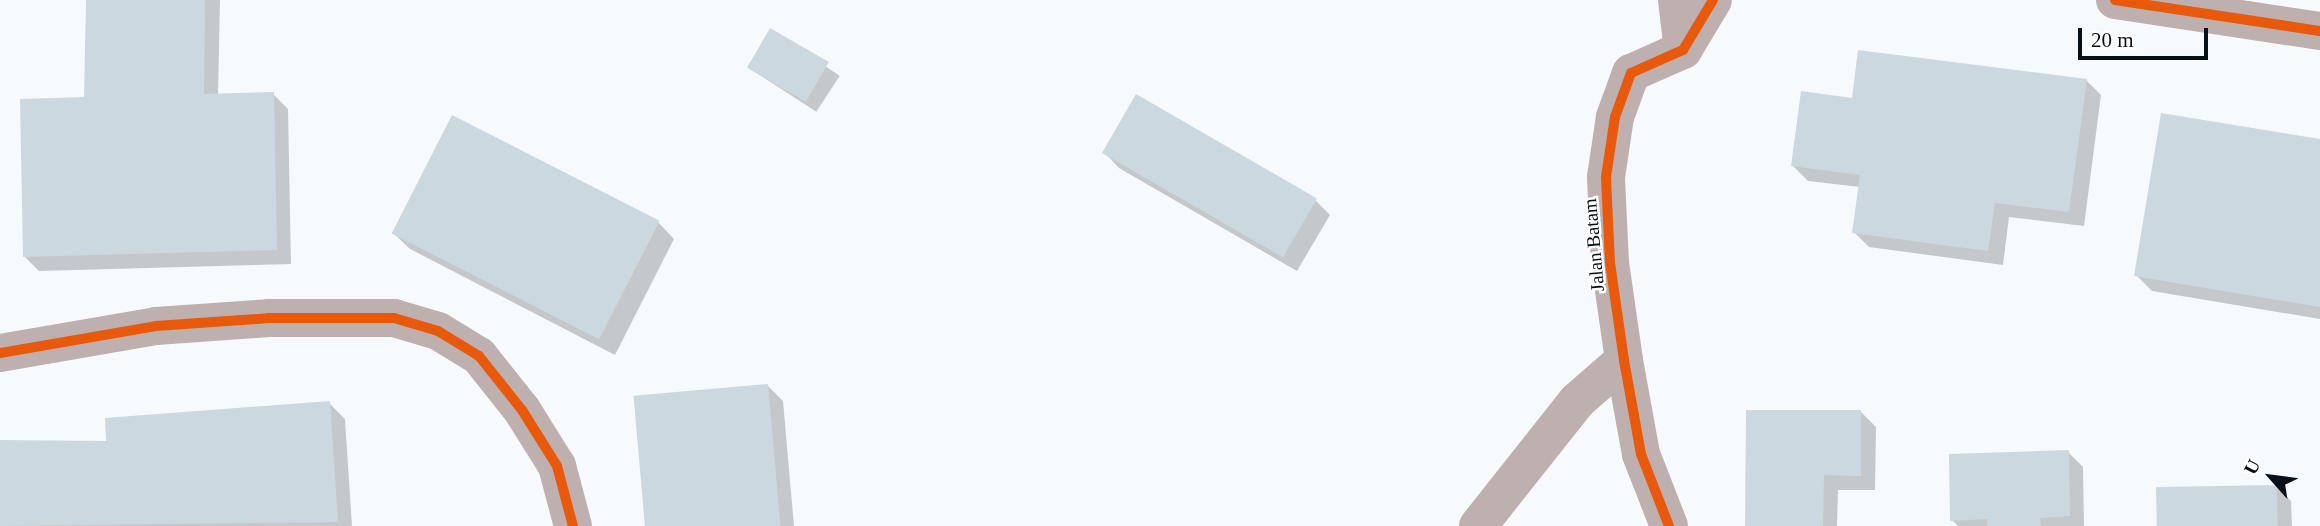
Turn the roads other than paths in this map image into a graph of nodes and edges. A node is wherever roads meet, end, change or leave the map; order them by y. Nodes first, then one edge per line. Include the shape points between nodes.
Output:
1 (1677, 0) edge
2 (1713, 0) edge
3 (2115, 0) edge
4 (2320, 31) edge
5 (1683, 50) junction
6 (0, 353) edge
7 (1624, 360) junction
8 (573, 526) edge
9 (1478, 526) edge
10 (1669, 526) edge

1 - 5 street
2 - 5 street
3 - 4 street
5 - 7 street, Jalan Batam via 1630,73 1615,117 1606,177 1610,263
6 - 8 street via 156,326 269,318 394,318 438,331 479,356 522,410 557,466
7 - 9 street via 1577,401
7 - 10 street, Jalan Batam via 1641,454

